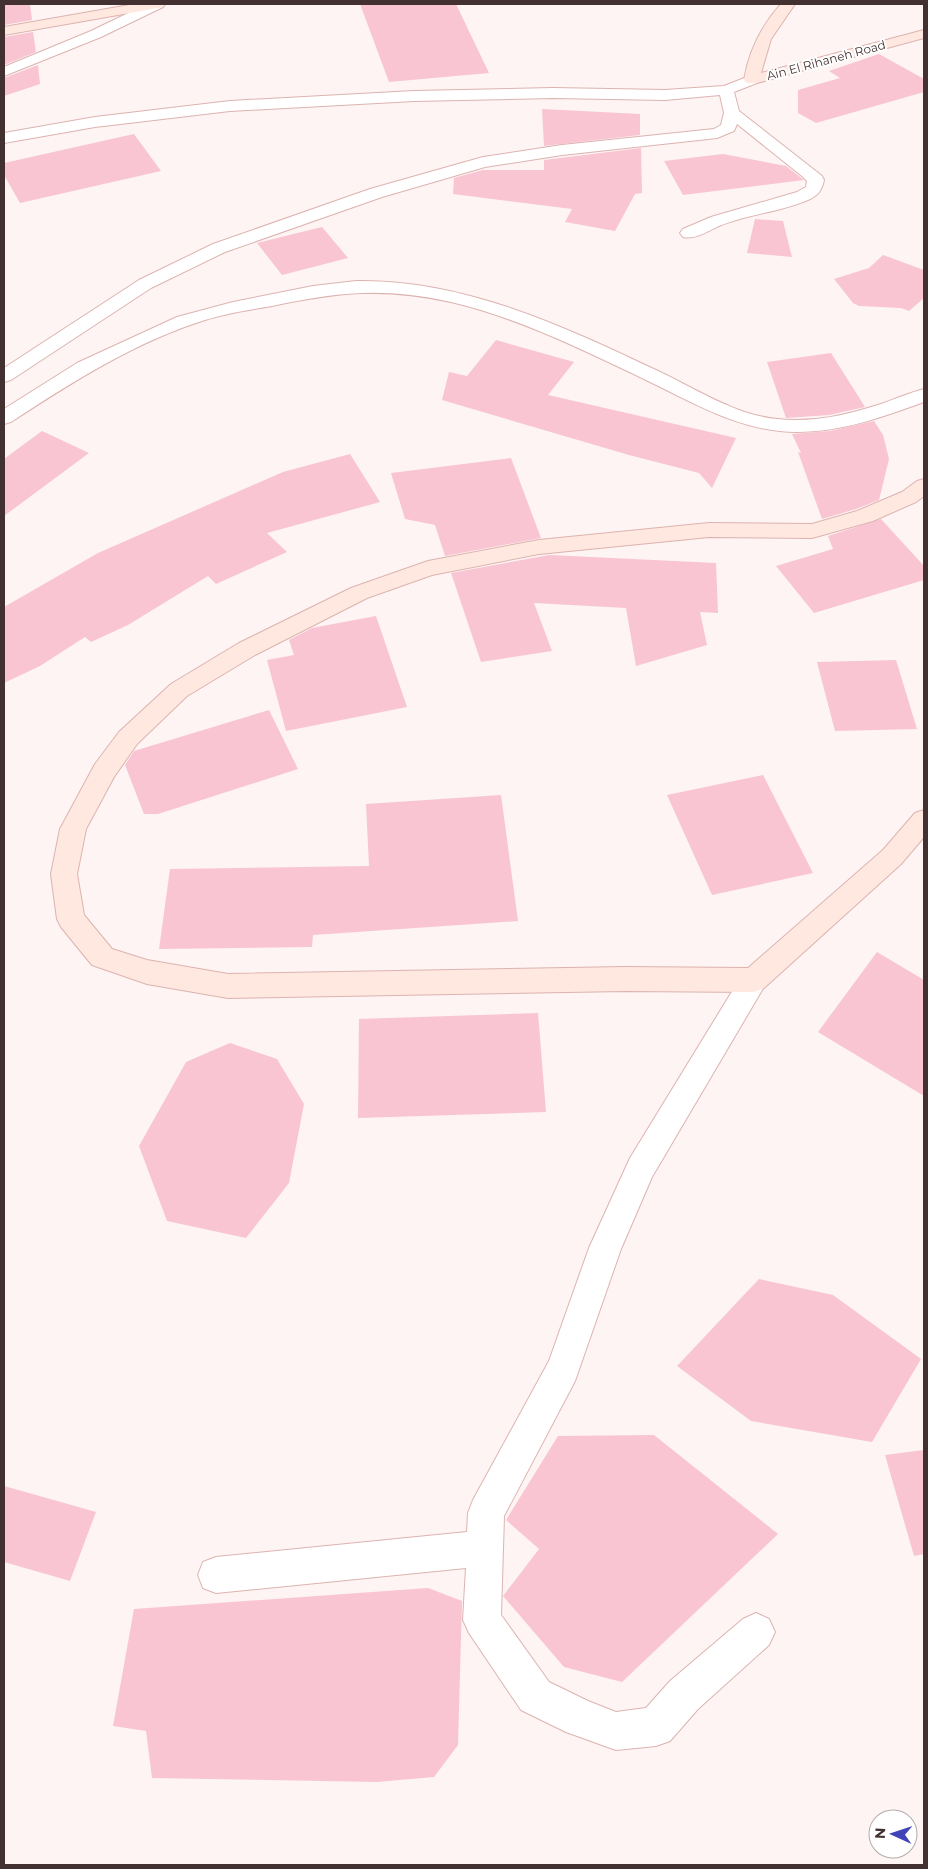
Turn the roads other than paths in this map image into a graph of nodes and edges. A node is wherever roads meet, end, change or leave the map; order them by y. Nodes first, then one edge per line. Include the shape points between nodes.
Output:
1 (158, 4) edge
2 (788, 4) edge
3 (4, 30) edge
4 (924, 34) edge
5 (4, 72) edge
6 (752, 80) junction
7 (726, 90) junction
8 (732, 113) junction
9 (4, 138) edge
10 (689, 233) dead end
11 (4, 376) edge
12 (924, 395) edge
13 (4, 418) edge
14 (924, 486) edge
15 (924, 820) edge
16 (754, 980) junction
17 (484, 1548) junction
18 (216, 1574) dead end
19 (756, 1632) dead end

1 - 3 street
1 - 5 street
2 - 6 street, Ain El Rihaneh Road via 759,46
4 - 6 street, Ain El Rihaneh Road
6 - 7 street
7 - 8 street
7 - 9 street via 666,95 553,93 276,103 146,115
8 - 10 street via 808,172 816,180 814,189 803,196 717,221
8 - 11 street via 728,128 717,133 483,162 376,193 219,248 145,284
12 - 13 street via 825,426 777,425 748,419 718,407 562,333 517,316 475,303 416,291 342,287 188,320 141,339 72,374
14 - 16 street via 909,497 866,516 812,530 708,530 540,547 428,568 359,593 247,649 179,690 128,738 104,771 73,829 64,874 71,919 102,957 147,972 228,986
15 - 16 street via 892,857
16 - 17 street via 641,1168 605,1248 563,1369 486,1512
17 - 18 street
17 - 19 street via 482,1620 535,1696 616,1731 656,1726 684,1695

